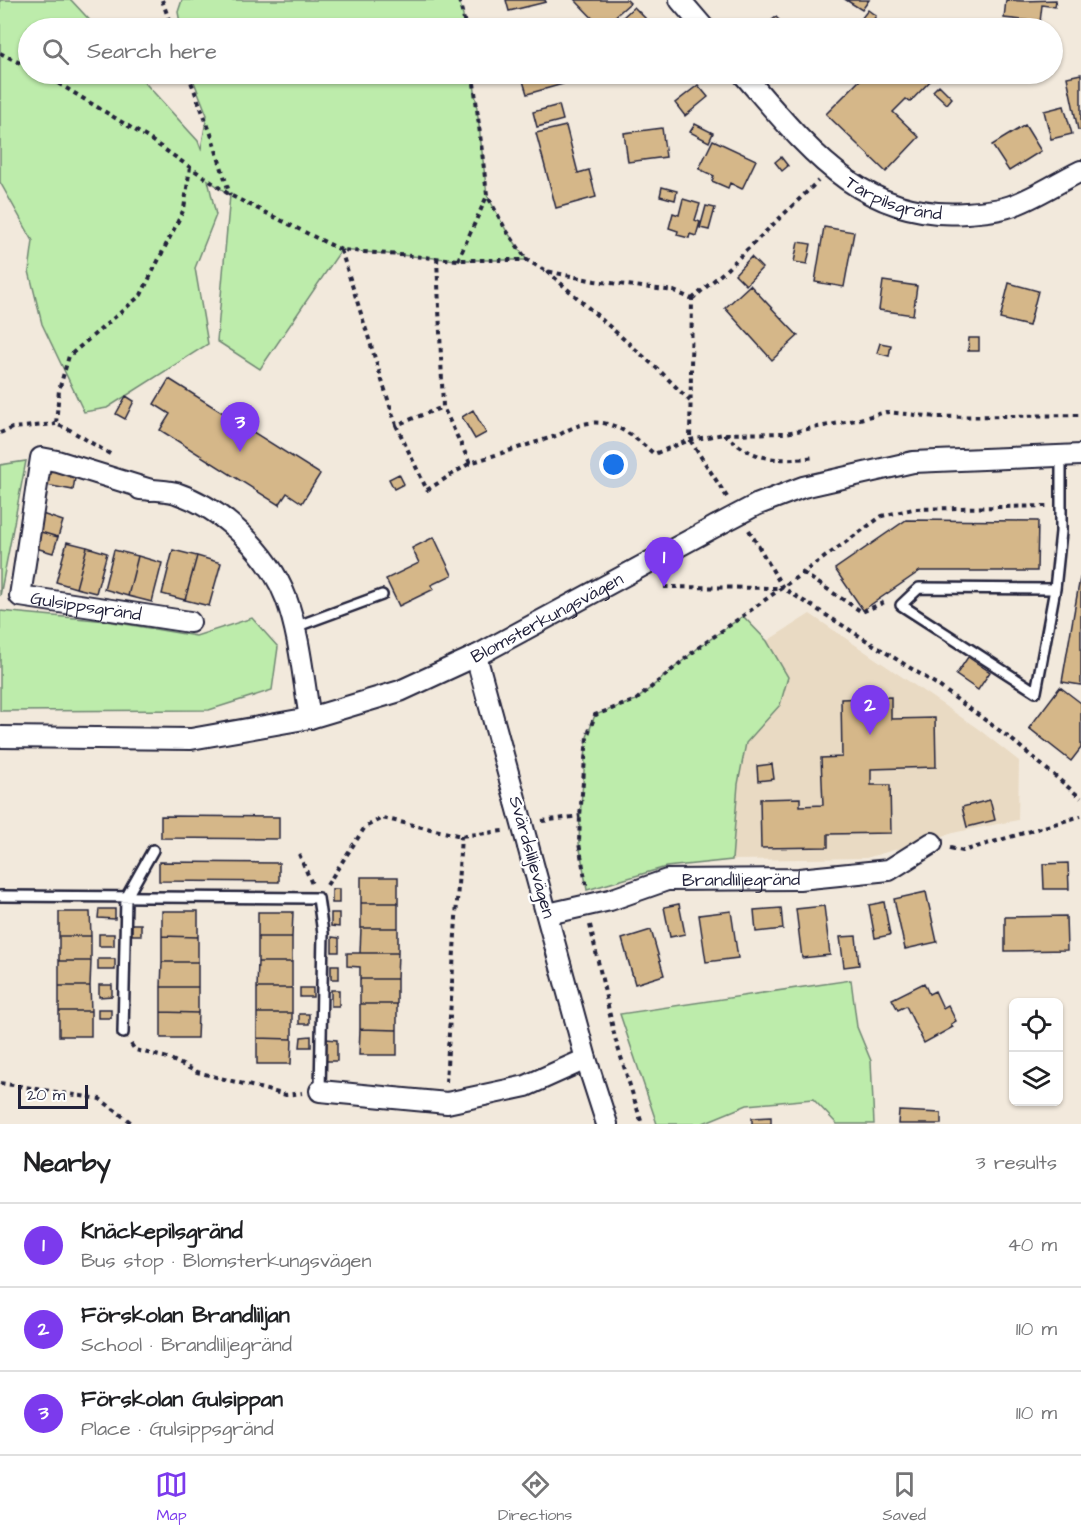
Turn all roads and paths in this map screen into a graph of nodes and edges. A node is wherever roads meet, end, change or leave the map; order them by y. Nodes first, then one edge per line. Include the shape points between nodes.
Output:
1 (162, 0) edge
2 (459, 0) edge
3 (680, 0) edge
4 (168, 18) edge
5 (464, 18) edge
6 (695, 18) edge
7 (0, 53) edge
8 (18, 62) edge
9 (59, 84) edge
10 (192, 84) edge
11 (474, 84) edge
12 (752, 84) edge
13 (190, 166) junction
14 (831, 168) junction
15 (1081, 171) edge
16 (230, 195) junction
17 (487, 195) junction
18 (340, 250) junction
19 (437, 258) junction
20 (458, 260) junction
21 (527, 260) junction
22 (546, 271) junction
23 (692, 299) junction
24 (691, 402) junction
25 (442, 407) junction
26 (1081, 415) edge
27 (56, 424) junction
28 (396, 425) junction
29 (0, 433) edge
30 (724, 434) junction
31 (690, 440) junction
32 (1061, 455) junction
33 (1081, 455) edge
34 (814, 457) dead end
35 (470, 464) junction
36 (130, 485) junction
37 (733, 506) dead end
38 (1061, 506) junction
39 (746, 525) dead end
40 (803, 573) junction
41 (664, 587) dead end
42 (783, 588) junction
43 (1055, 589) junction
44 (382, 595) dead end
45 (907, 599) junction
46 (190, 622) dead end
47 (295, 627) junction
48 (476, 656) junction
49 (310, 718) junction
50 (0, 737) edge
51 (1081, 798) edge
52 (1081, 816) edge
53 (932, 843) joint
54 (153, 850) dead end
55 (299, 854) dead end
56 (0, 896) edge
57 (126, 898) junction
58 (318, 898) junction
59 (586, 905) junction
60 (548, 914) junction
61 (123, 1033) joint
62 (586, 1059) junction
63 (0, 1083) edge
64 (320, 1091) junction
65 (447, 1102) junction
66 (133, 1124) edge
67 (607, 1124) edge
68 (642, 1124) edge

1 - 4 path
2 - 5 path
3 - 6 street
7 - 8 path
9 - 13 path
10 - 16 path
11 - 17 path
12 - 14 street, Tårpilsgränd
13 - 16 path
13 - 27 path via 184,209 141,295 69,357 59,390
14 - 15 street, Tårpilsgränd via 893,206 949,215 1012,206
14 - 23 path
16 - 18 path
17 - 20 path
17 - 21 path
18 - 19 path
18 - 28 path
19 - 20 path
19 - 25 path
20 - 21 path
21 - 22 path
22 - 23 path via 674,291
22 - 24 path
23 - 24 path
24 - 31 path
25 - 28 path
25 - 35 path
26 - 30 path via 937,417 886,412 786,433
27 - 29 path via 12,428
27 - 36 path via 109,453
28 - 35 path via 427,490
30 - 31 path
30 - 34 path via 740,448 765,458
31 - 35 path via 654,454 629,432 593,422
31 - 37 path
32 - 33 street, Blomsterkungsvägen
32 - 38 lane
32 - 48 street, Blomsterkungsvägen, bridge via 913,462 803,487 756,505
36 - 46 street, Gulsippsgränd via 41,458 20,596
36 - 47 street, Gulsippsgränd via 176,493 215,512 247,539 268,564 285,596
38 - 40 path via 913,509 882,516
38 - 43 lane
39 - 42 path
40 - 42 path
40 - 45 path via 862,612 896,597
41 - 42 path
42 - 51 path via 936,684 1011,739
42 - 59 path via 698,648 636,700 596,715 587,737 580,816
43 - 45 lane via 919,588
43 - 45 lane via 1036,693 901,605
44 - 47 lane
47 - 49 street, Gulsippsgränd
48 - 49 street, Blomsterkungsvägen via 400,691
48 - 60 street, Svärdsliljevägen, bridge
49 - 50 street, Blomsterkungsvägen via 191,739
52 - 53 path via 963,851
53 - 59 street, Brandliljegränd via 889,870 799,879 667,880
54 - 57 lane
55 - 58 path
56 - 57 lane
57 - 58 lane
57 - 61 lane
58 - 64 lane via 324,933
58 - 65 path via 365,827 382,818 461,836
59 - 60 street, Brandliljegränd
59 - 68 path via 615,1038
60 - 62 street, Svärdsliljevägen
61 - 64 path via 135,1050 168,1058 197,1072 286,1095
62 - 65 street via 526,1086
62 - 67 street, Svärdsliljevägen
63 - 66 path via 100,1099
64 - 65 street

